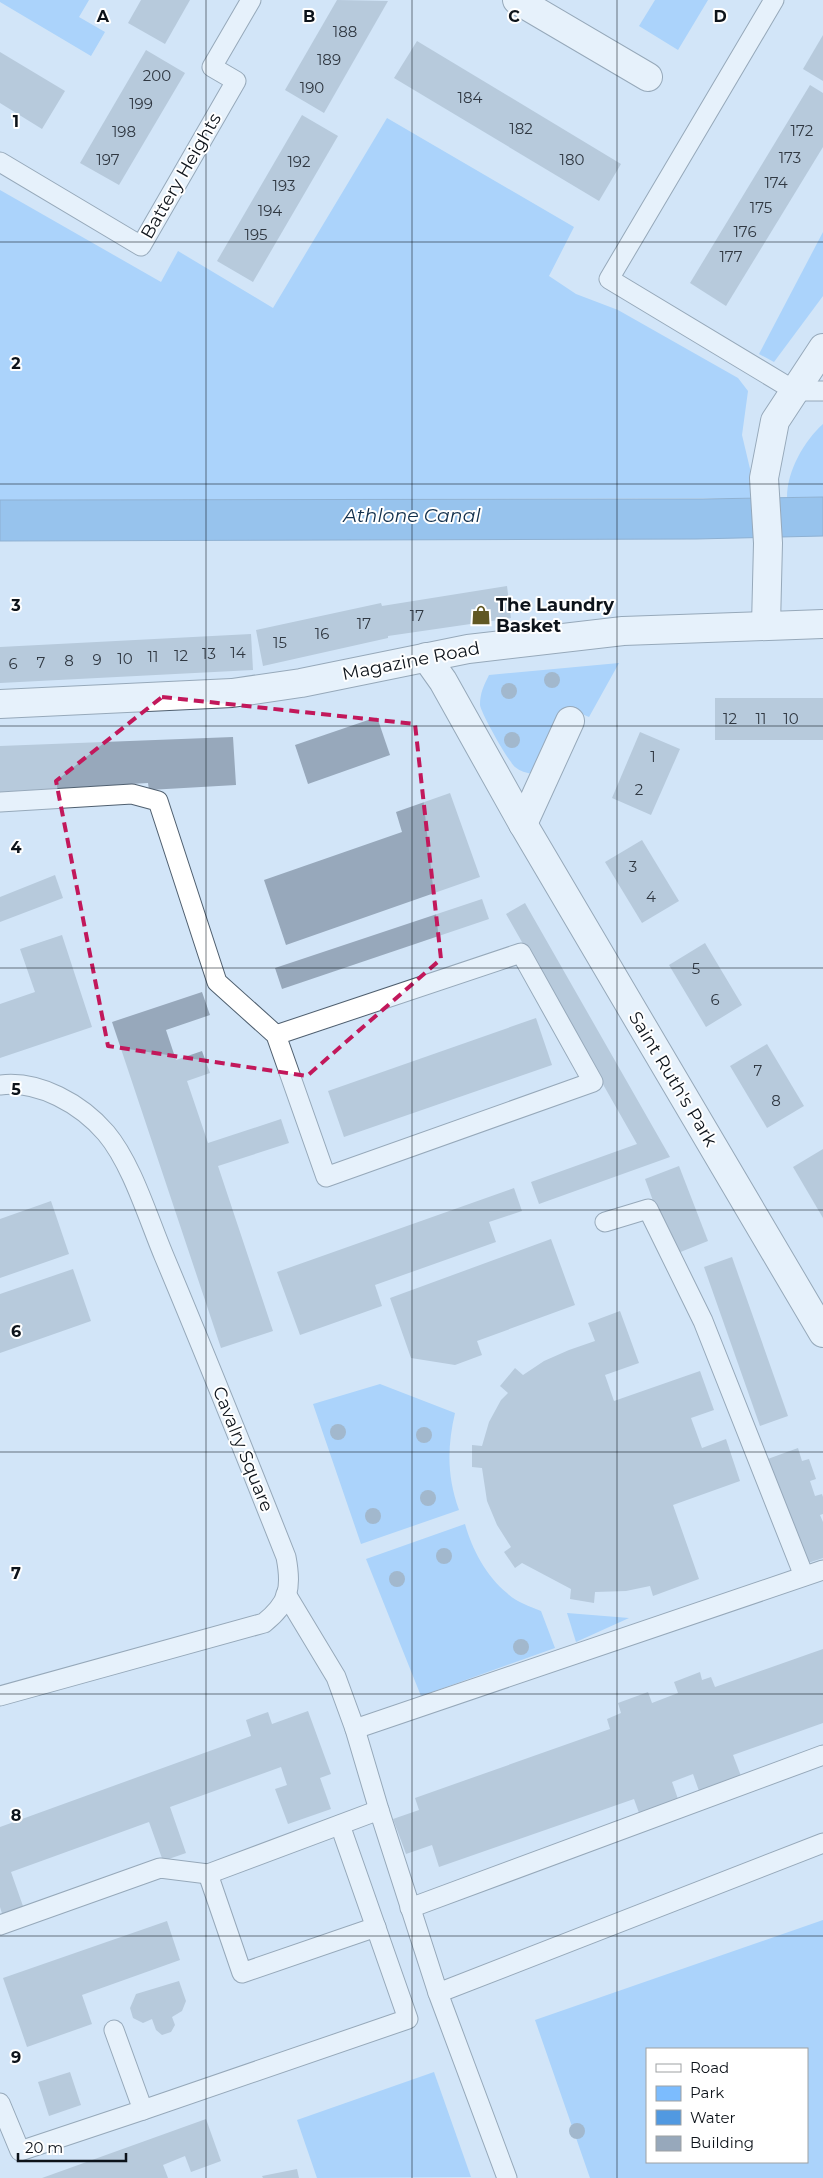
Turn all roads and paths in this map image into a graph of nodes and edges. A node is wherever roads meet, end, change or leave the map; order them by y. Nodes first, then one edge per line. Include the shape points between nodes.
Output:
1 (251, 0) edge
2 (517, 0) edge
3 (774, 0) edge
4 (648, 77) dead end
5 (0, 162) edge
6 (823, 348) edge
7 (795, 391) junction
8 (823, 391) edge
9 (823, 624) edge
10 (766, 625) junction
11 (426, 657) junction
12 (0, 704) edge
13 (570, 721) dead end
14 (0, 802) edge
15 (523, 824) junction
16 (276, 1035) junction
17 (0, 1085) edge
18 (605, 1222) dead end
19 (823, 1333) edge
20 (823, 1570) edge
21 (804, 1576) junction
22 (286, 1594) junction
23 (0, 1696) edge
24 (355, 1729) junction
25 (823, 1755) edge
26 (379, 1810) junction
27 (340, 1825) junction
28 (823, 1842) edge
29 (208, 1874) junction
30 (410, 1908) junction
31 (0, 1925) edge
32 (376, 1927) junction
33 (438, 1993) junction
34 (114, 2030) dead end
35 (0, 2103) edge
36 (143, 2110) junction
37 (507, 2178) edge

1 - 5 lane, Battery Heights via 212,67 236,81 141,246
2 - 4 street
3 - 7 lane via 610,279
6 - 7 street
7 - 8 lane
7 - 10 street via 775,421 764,478 768,543
9 - 10 street, Magazine Road
10 - 11 street, Magazine Road via 623,631
11 - 12 street, Magazine Road via 232,693
11 - 15 street, Saint Ruth's Park via 443,681
13 - 15 street
14 - 16 lane via 132,794 158,801 217,982
15 - 19 street, Saint Ruth's Park
16 - 16 lane via 522,953 593,1082 326,1177
17 - 22 lane, Cavalry Square via 36,1088 66,1100 91,1118 107,1135 126,1164 286,1557 290,1577
18 - 21 lane via 648,1209 703,1321
20 - 21 lane
21 - 24 lane
22 - 23 lane, Cavalry Square via 279,1611 264,1623
22 - 24 lane via 336,1677
24 - 26 lane
25 - 30 lane
26 - 27 lane
26 - 30 lane
27 - 29 lane
27 - 32 lane
28 - 33 lane
29 - 31 lane via 160,1868
29 - 32 lane via 242,1972
30 - 33 lane
32 - 36 lane via 408,2018
33 - 37 lane
34 - 36 lane
35 - 36 lane via 20,2151

